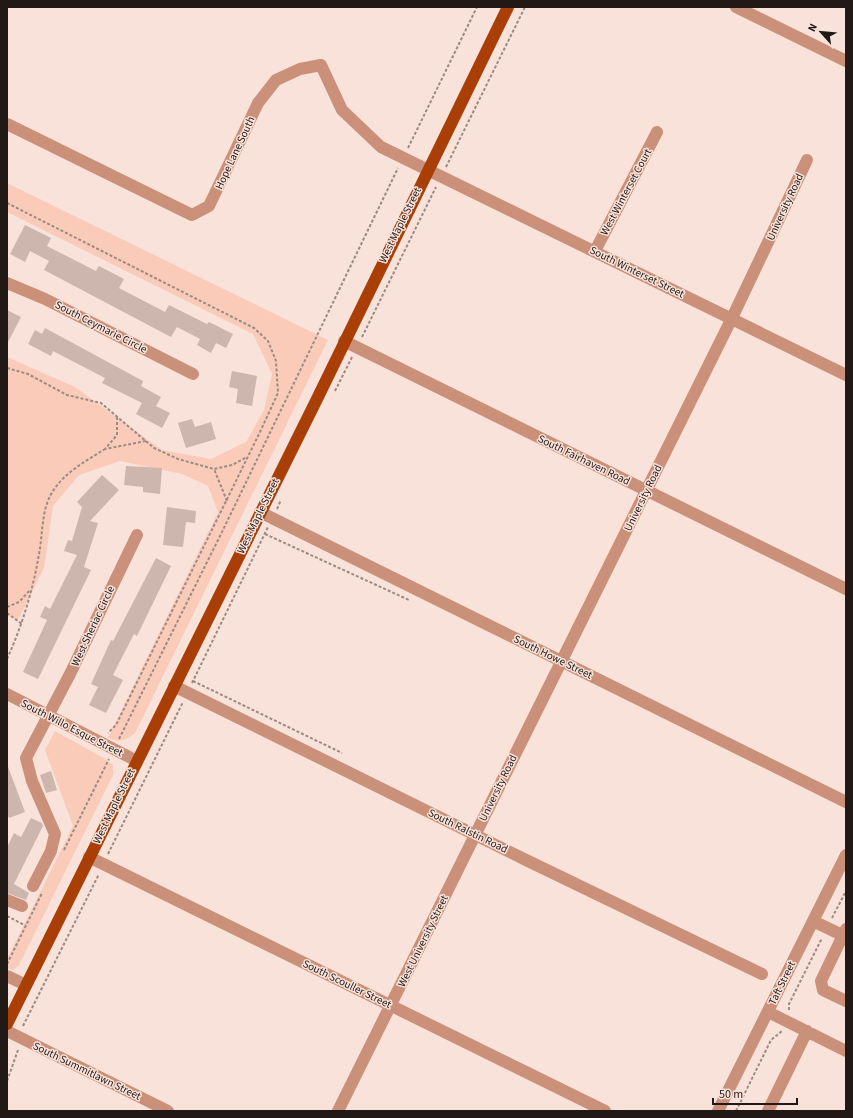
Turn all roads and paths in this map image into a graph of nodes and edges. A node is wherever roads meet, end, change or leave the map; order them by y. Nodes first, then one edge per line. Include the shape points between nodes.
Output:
1 (477, 7) edge
2 (508, 7) edge
3 (525, 7) edge
4 (736, 7) edge
5 (846, 61) edge
6 (7, 124) edge
7 (657, 132) dead end
8 (403, 157) junction
9 (807, 160) dead end
10 (427, 169) junction
11 (442, 176) junction
12 (7, 203) edge
13 (595, 251) junction
14 (7, 283) edge
15 (732, 318) junction
16 (344, 340) junction
17 (357, 347) junction
18 (7, 368) edge
19 (193, 374) dead end
20 (846, 375) edge
21 (332, 396) dead end
22 (117, 417) junction
23 (146, 441) junction
24 (105, 450) junction
25 (248, 456) junction
26 (214, 469) junction
27 (646, 490) junction
28 (282, 498) dead end
29 (227, 501) junction
30 (260, 512) junction
31 (272, 518) junction
32 (265, 534) junction
33 (137, 535) dead end
34 (31, 589) junction
35 (846, 589) edge
36 (410, 600) dead end
37 (7, 607) edge
38 (7, 613) edge
39 (22, 624) junction
40 (7, 660) edge
41 (562, 661) junction
42 (193, 681) junction
43 (174, 686) junction
44 (187, 692) junction
45 (7, 694) edge
46 (49, 716) junction
47 (108, 733) dead end
48 (114, 749) junction
49 (342, 753) dead end
50 (137, 761) junction
51 (846, 802) edge
52 (475, 835) junction
53 (61, 855) dead end
54 (846, 855) edge
55 (89, 857) junction
56 (103, 864) junction
57 (38, 888) joint
58 (846, 891) edge
59 (7, 900) edge
60 (22, 906) dead end
61 (7, 916) edge
62 (813, 921) junction
63 (26, 926) junction
64 (827, 928) junction
65 (845, 934) edge
66 (7, 964) edge
67 (762, 974) dead end
68 (7, 976) edge
69 (26, 985) junction
70 (846, 1001) edge
71 (391, 1005) junction
72 (768, 1012) junction
73 (787, 1021) junction
74 (7, 1024) edge
75 (7, 1031) edge
76 (807, 1031) junction
77 (21, 1038) junction
78 (846, 1051) edge
79 (7, 1080) edge
80 (168, 1111) edge
81 (338, 1111) edge
82 (606, 1111) edge
83 (718, 1111) edge
84 (736, 1111) edge
85 (768, 1111) edge

1 - 8 path
2 - 10 main road, West Maple Street
3 - 11 path
4 - 5 street
6 - 8 street, Hope Lane South via 192,215 209,206 258,103 276,80 300,69 320,65 342,110 381,147
7 - 13 street, West Winterset Court
8 - 10 street, Hope Lane South
8 - 48 path
9 - 15 street, University Road
10 - 11 street, South Winterset Street
10 - 16 main road, West Maple Street
11 - 13 street, South Winterset Street
11 - 17 path
12 - 25 path via 254,328 268,341 276,361 278,393
13 - 15 street, South Winterset Street
14 - 19 street, South Ceymarie Circle via 45,299
15 - 20 street, South Winterset Street
15 - 27 street, University Road
16 - 17 street, South Fairhaven Road
16 - 30 main road, West Maple Street
17 - 21 path
17 - 27 street, South Fairhaven Road
18 - 22 path via 28,374 68,395 101,403
22 - 23 path
22 - 24 path via 117,435
23 - 24 path
23 - 26 path via 154,448 178,459
24 - 34 path via 68,474 52,492 46,504
25 - 26 path via 232,465
25 - 29 path
26 - 29 path
27 - 35 street, South Fairhaven Road
27 - 41 street, University Road
28 - 31 path
29 - 47 path via 116,725
30 - 31 street, South Howe Street
30 - 43 main road, West Maple Street
31 - 32 path
31 - 41 street, South Howe Street
32 - 36 path
32 - 42 path
33 - 46 street, West Sheriac Circle
34 - 37 path via 19,602
34 - 39 path
38 - 39 path
39 - 40 path
41 - 51 street, South Howe Street
41 - 52 street, University Road
42 - 44 path
42 - 49 path
43 - 44 street, South Ralstin Road
43 - 50 main road, West Maple Street
44 - 52 street, South Ralstin Road
44 - 56 path
45 - 46 street, South Willo Esque Street
46 - 48 street, South Willo Esque Street
46 - 57 street, West Sheriac Circle via 26,758 32,781 55,834
48 - 50 street, South Willo Esque Street
48 - 53 path
50 - 55 main road, West Maple Street
52 - 67 street, South Ralstin Road
52 - 71 street, West University Street
54 - 62 street, Taft Street
55 - 56 street, South Scouller Street
55 - 69 main road, West Maple Street
56 - 71 street, South Scouller Street
56 - 77 path via 23,1024
57 - 63 path
58 - 64 path
59 - 60 street
61 - 63 path
62 - 64 street
62 - 72 street, Taft Street
63 - 66 path
64 - 65 street
64 - 73 path via 789,1004
65 - 70 street via 821,980 823,990
68 - 69 street
69 - 74 main road, West Maple Street
71 - 81 street, West University Street
71 - 82 street, South Scouller Street
72 - 73 street
72 - 83 street, Taft Street
73 - 76 street
73 - 84 path via 781,1033 771,1040
75 - 77 street, South Summitlawn Street
76 - 78 street
76 - 85 street
77 - 79 path
77 - 80 street, South Summitlawn Street

